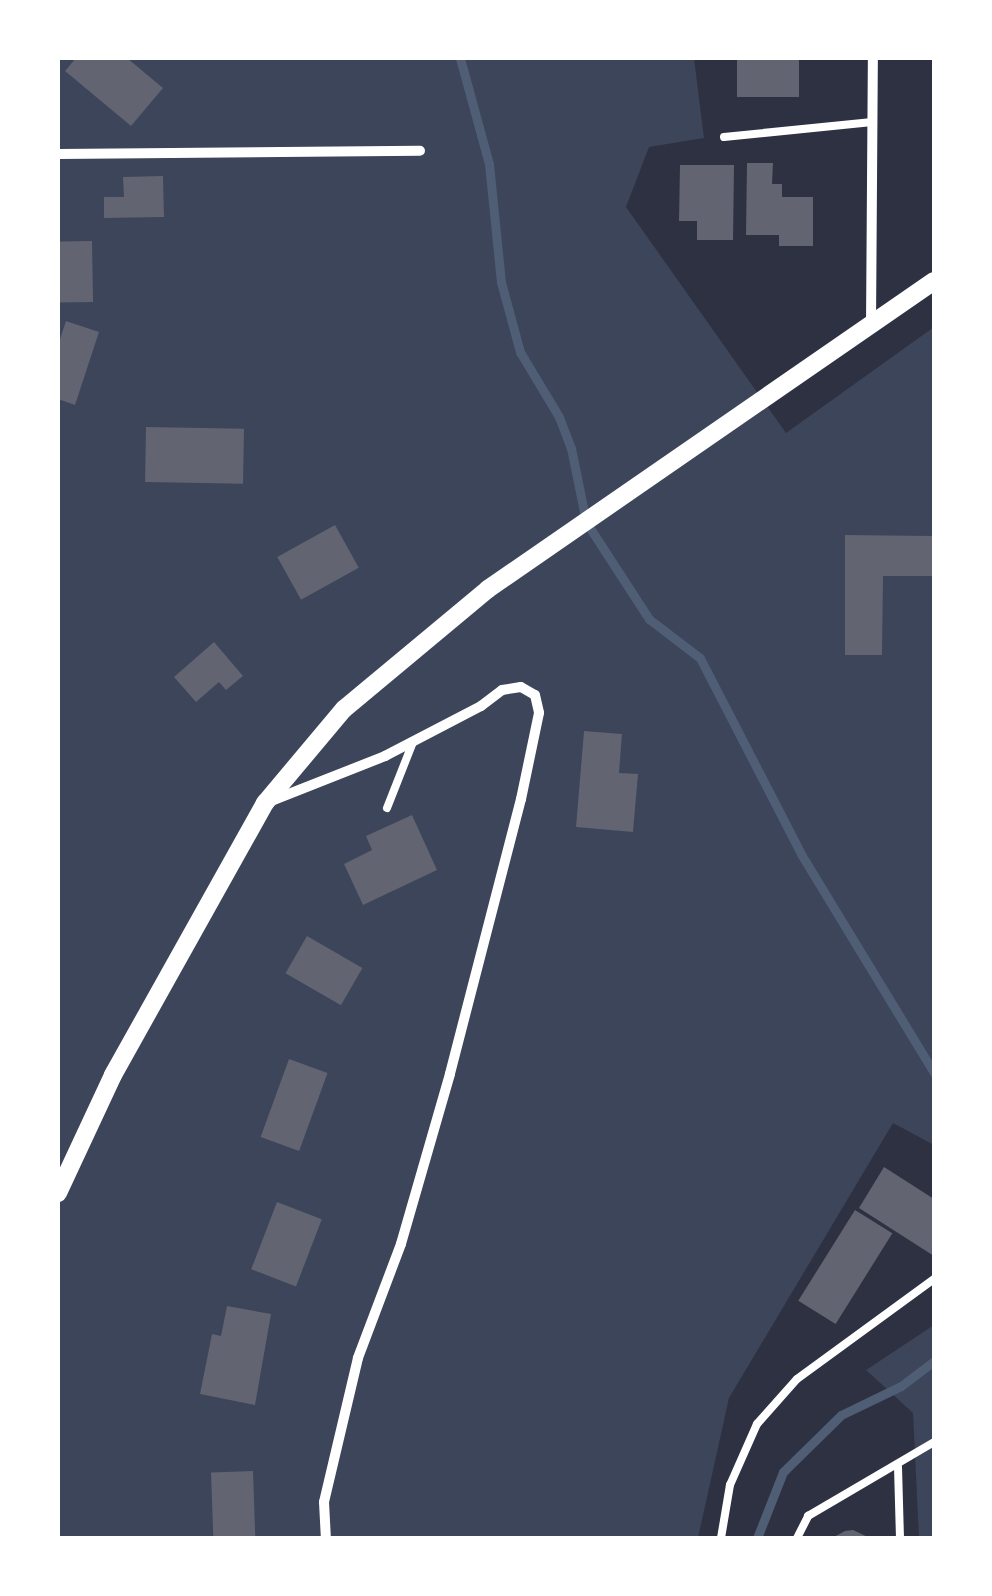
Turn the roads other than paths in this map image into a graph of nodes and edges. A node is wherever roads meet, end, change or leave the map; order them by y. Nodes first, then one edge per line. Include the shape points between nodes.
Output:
1 (873, 58) edge
2 (872, 122) junction
3 (724, 137) dead end
4 (420, 150) dead end
5 (58, 154) edge
6 (934, 281) edge
7 (871, 326) junction
8 (413, 742) junction
9 (266, 803) junction
10 (388, 808) dead end
11 (58, 1193) edge
12 (934, 1279) edge
13 (934, 1442) edge
14 (898, 1467) junction
15 (326, 1538) edge
16 (722, 1538) edge
17 (797, 1538) edge
18 (900, 1538) edge

1 - 2 street
2 - 3 lane
2 - 7 street
4 - 5 street
6 - 7 street
7 - 9 street via 488,588 344,708
8 - 9 street
8 - 10 lane
8 - 15 street via 502,690 521,687 535,695 539,713 521,799 450,1074 402,1244 358,1358 324,1502
9 - 11 street via 113,1075
12 - 16 lane via 797,1379 757,1424 730,1485
13 - 14 lane
14 - 17 lane via 808,1516
14 - 18 lane

